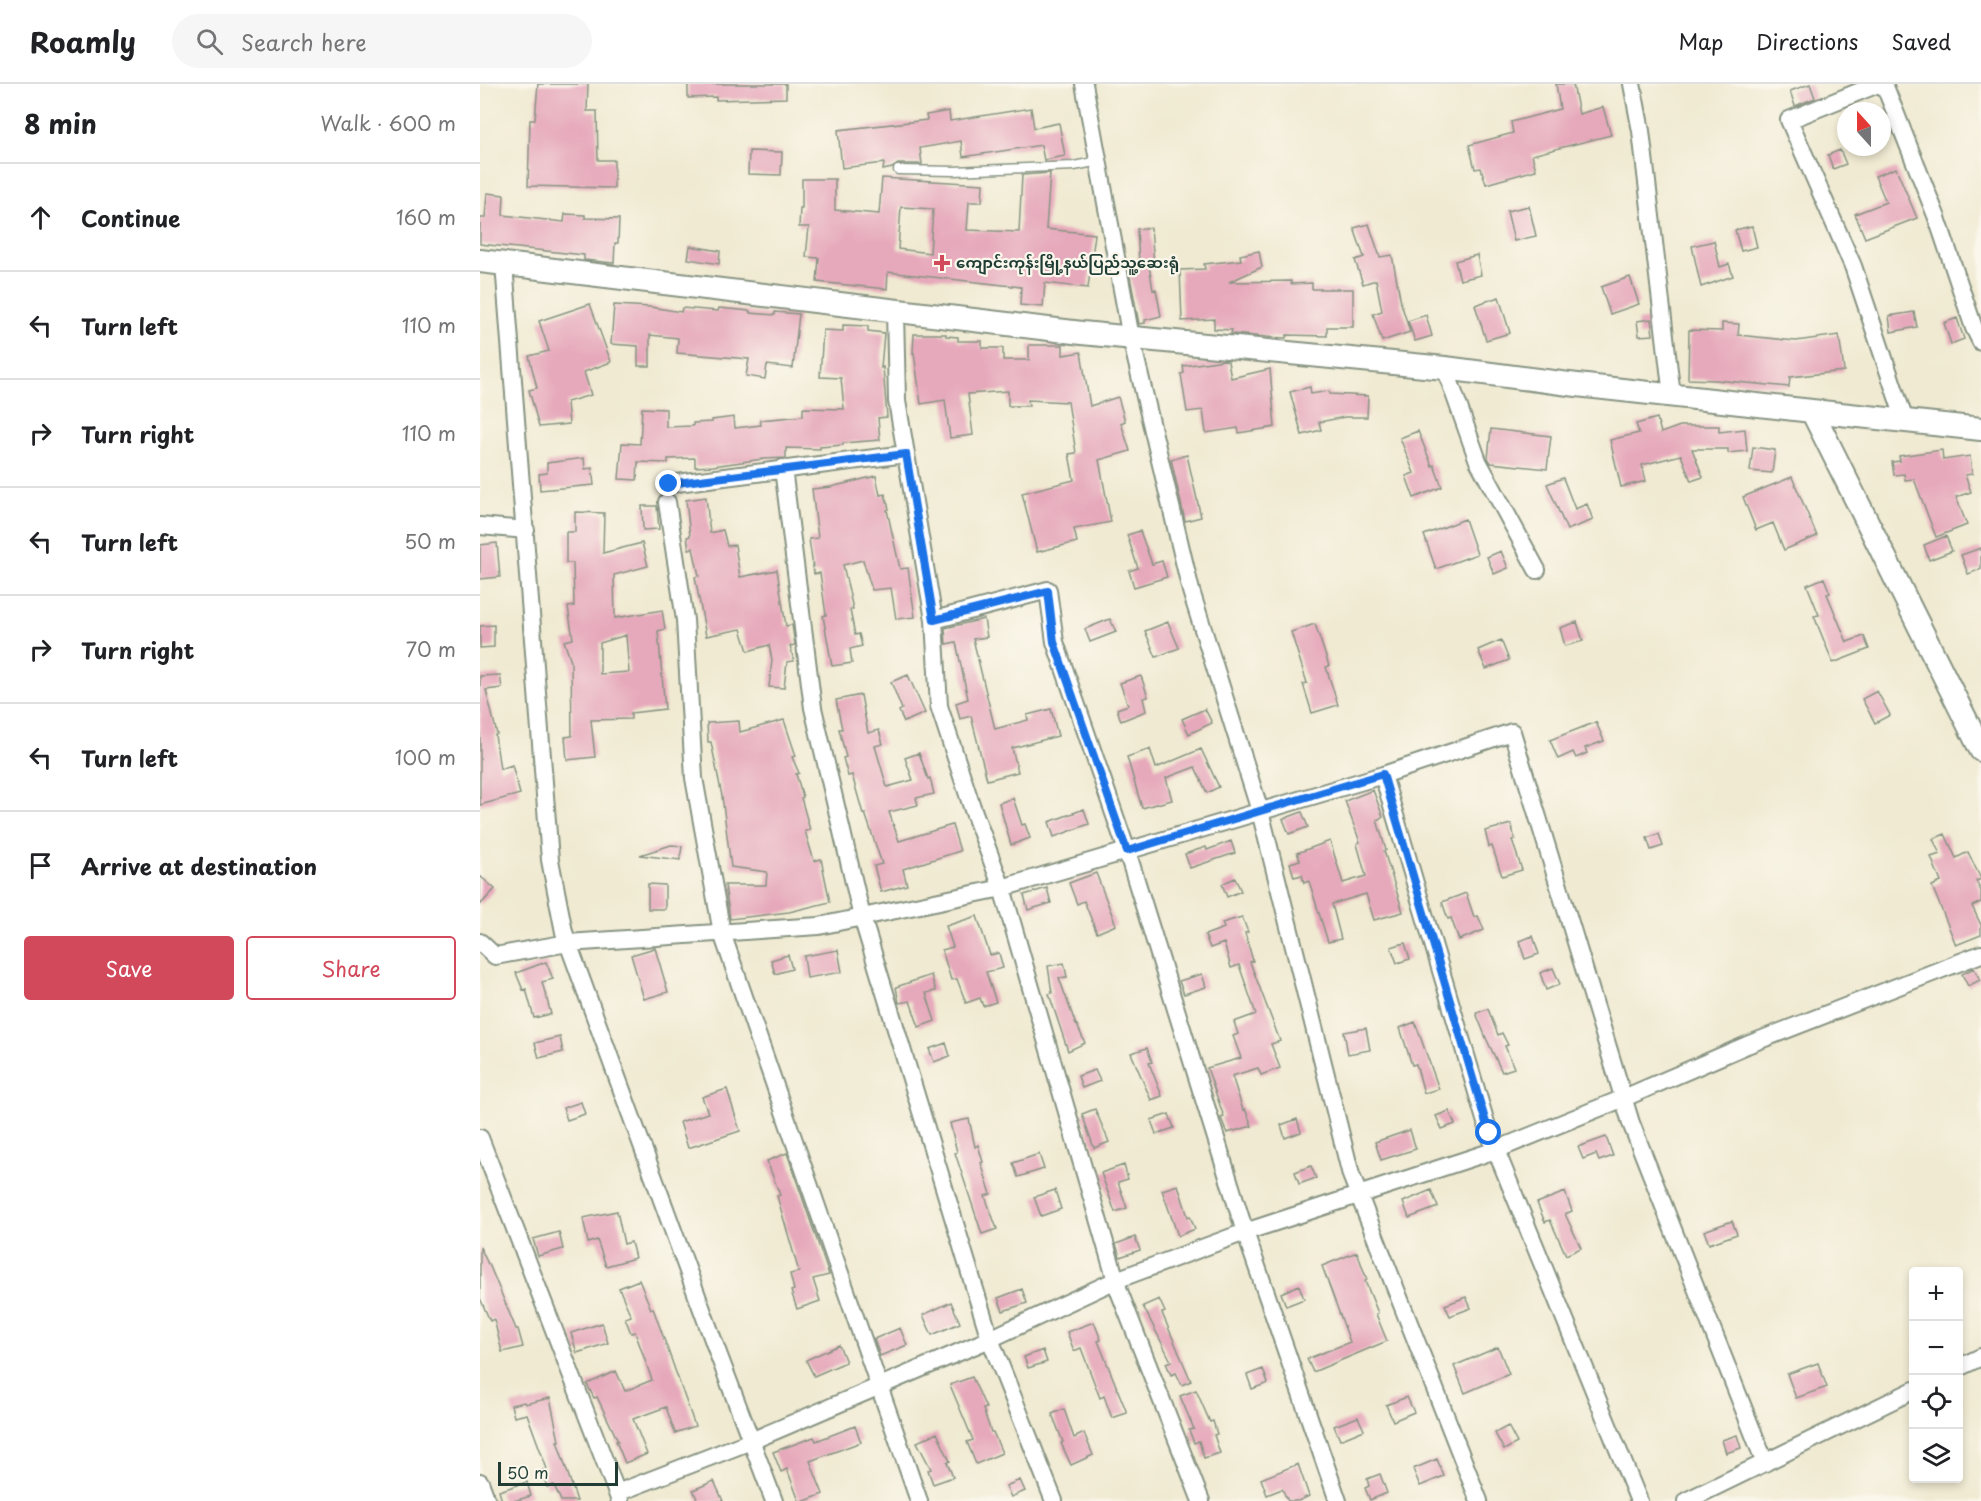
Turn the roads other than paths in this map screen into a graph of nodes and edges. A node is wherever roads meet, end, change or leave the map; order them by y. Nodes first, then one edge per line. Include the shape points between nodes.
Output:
1 (1084, 84) edge
2 (1632, 84) edge
3 (1878, 84) edge
4 (1884, 84) edge
5 (1099, 161) junction
6 (898, 170) dead end
7 (480, 261) edge
8 (504, 264) junction
9 (895, 310) junction
10 (1131, 338) junction
11 (1981, 342) edge
12 (1444, 368) junction
13 (1672, 396) junction
14 (1812, 411) junction
15 (1905, 421) junction
16 (1981, 429) edge
17 (906, 454) junction
18 (783, 468) junction
19 (669, 484) dead end
20 (668, 502) dead end
21 (480, 526) edge
22 (526, 530) junction
23 (1537, 570) dead end
24 (934, 620) junction
25 (1981, 750) edge
26 (1383, 774) junction
27 (1260, 811) junction
28 (1127, 851) junction
29 (1002, 888) junction
30 (862, 917) junction
31 (722, 933) junction
32 (480, 942) edge
33 (568, 943) junction
34 (1981, 954) edge
35 (487, 958) edge
36 (1624, 1098) junction
37 (480, 1138) edge
38 (1496, 1150) junction
39 (1359, 1194) junction
40 (1245, 1232) junction
41 (1116, 1280) junction
42 (990, 1339) junction
43 (1981, 1357) edge
44 (1963, 1366) edge
45 (879, 1386) junction
46 (1909, 1392) edge
47 (751, 1441) junction
48 (1765, 1463) junction
49 (480, 1482) edge
50 (618, 1497) edge
51 (487, 1501) edge
52 (774, 1501) edge
53 (919, 1501) edge
54 (1054, 1501) edge
55 (1201, 1501) edge
56 (1338, 1501) edge
57 (1479, 1501) edge
58 (1639, 1501) edge
59 (1686, 1501) edge

1 - 5 street
2 - 13 street
3 - 15 street via 1790,120 1853,266
4 - 11 street
5 - 6 lane via 1074,166
5 - 10 street
7 - 8 street
8 - 9 street
8 - 22 street
9 - 10 street
9 - 17 street via 897,401
10 - 12 street
10 - 27 street via 1191,591
12 - 13 street
12 - 23 street via 1478,460
13 - 14 street
14 - 15 street
14 - 25 street
15 - 16 street
17 - 18 street
17 - 24 street
18 - 19 street
18 - 30 street via 813,708
20 - 31 street via 685,620 694,778
21 - 22 street
22 - 33 street via 550,860
24 - 28 street via 1048,591 1054,642
24 - 29 street via 939,706
26 - 27 street
26 - 36 street via 1512,732
26 - 38 street
27 - 28 street
27 - 39 street
28 - 29 street
28 - 40 street
29 - 30 street
29 - 41 street
30 - 31 street via 819,926
30 - 42 street
31 - 33 street
31 - 45 street
32 - 35 street
33 - 35 street
33 - 47 street
34 - 36 street via 1747,1045
36 - 38 street
36 - 48 street
37 - 50 street
38 - 39 street
38 - 58 street
39 - 40 street
39 - 57 street
40 - 41 street
40 - 56 street
41 - 42 street
41 - 55 street
42 - 45 street
42 - 54 street
43 - 44 street
45 - 47 street
45 - 53 street
46 - 48 street
47 - 50 street
47 - 52 street
48 - 59 street
49 - 51 street

